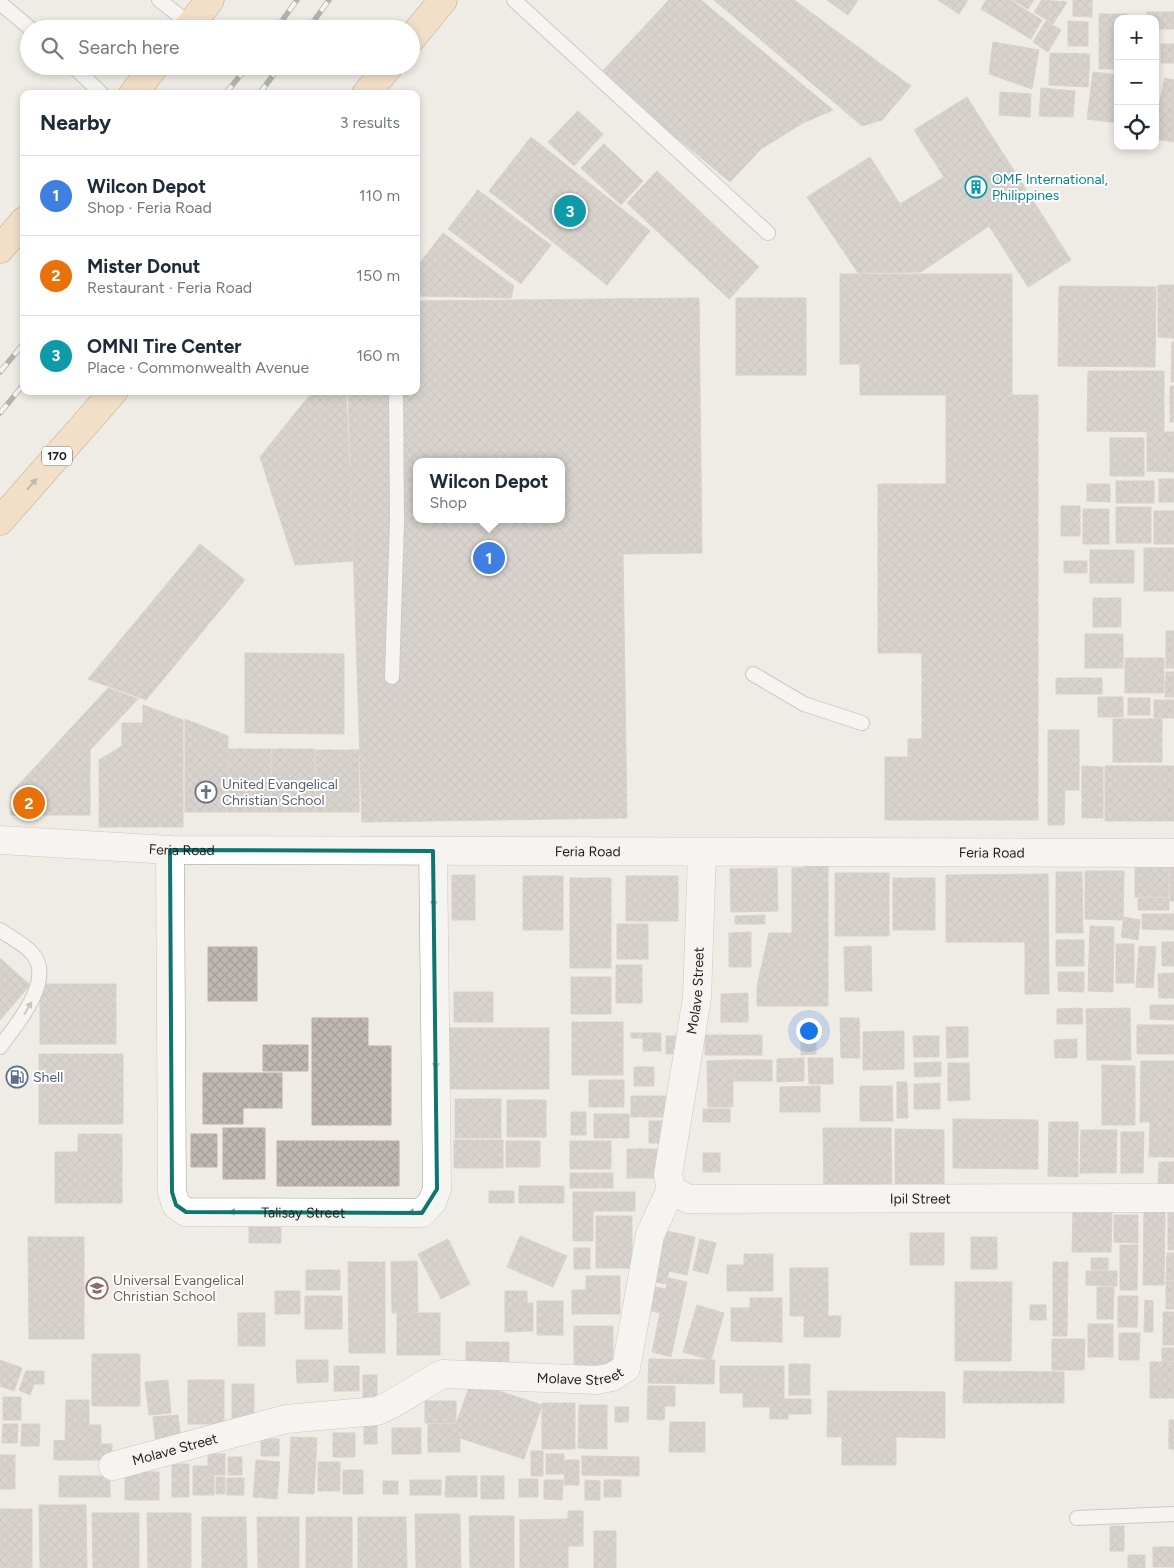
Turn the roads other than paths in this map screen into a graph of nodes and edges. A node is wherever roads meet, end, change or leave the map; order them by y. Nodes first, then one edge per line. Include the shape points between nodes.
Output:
1 (159, 0) edge
2 (210, 0) edge
3 (443, 0) edge
4 (514, 0) edge
5 (0, 3) edge
6 (20, 20) edge
7 (181, 20) edge
8 (193, 20) edge
9 (420, 28) edge
10 (82, 75) edge
11 (148, 75) edge
12 (382, 75) edge
13 (98, 90) edge
14 (136, 90) edge
15 (369, 90) edge
16 (20, 226) edge
17 (768, 233) dead end
18 (0, 249) edge
19 (110, 395) edge
20 (396, 395) edge
21 (0, 521) edge
22 (753, 674) dead end
23 (392, 676) dead end
24 (862, 723) dead end
25 (0, 840) edge
26 (170, 850) junction
27 (433, 851) junction
28 (702, 853) junction
29 (1174, 853) edge
30 (0, 930) edge
31 (0, 1047) edge
32 (671, 1189) junction
33 (1174, 1198) edge
34 (113, 1466) dead end
35 (1174, 1514) edge
36 (1077, 1518) dead end

1 - 7 lane
2 - 8 main road
3 - 9 main road
4 - 17 lane
5 - 6 lane
10 - 13 lane
11 - 14 main road
12 - 15 main road
16 - 18 main road
21 -> 19 main road, 170
20 - 23 lane via 397,521
22 - 24 lane via 804,704
25 - 26 street, Feria Road
26 - 27 street, Feria Road
27 -> 26 street, Talisay Street via 437,1189 432,1202 422,1213 412,1213 186,1212 176,1205 172,1192
27 - 28 street, Feria Road
28 - 29 street, Feria Road
28 - 32 street, Molave Street via 697,998 668,1175
31 -> 30 lane via 32,1004 38,977 33,953
32 - 33 street, Ipil Street via 688,1200
32 - 34 street, Molave Street via 650,1235 626,1368 612,1377 597,1380 443,1374 377,1411 286,1419
35 - 36 lane

